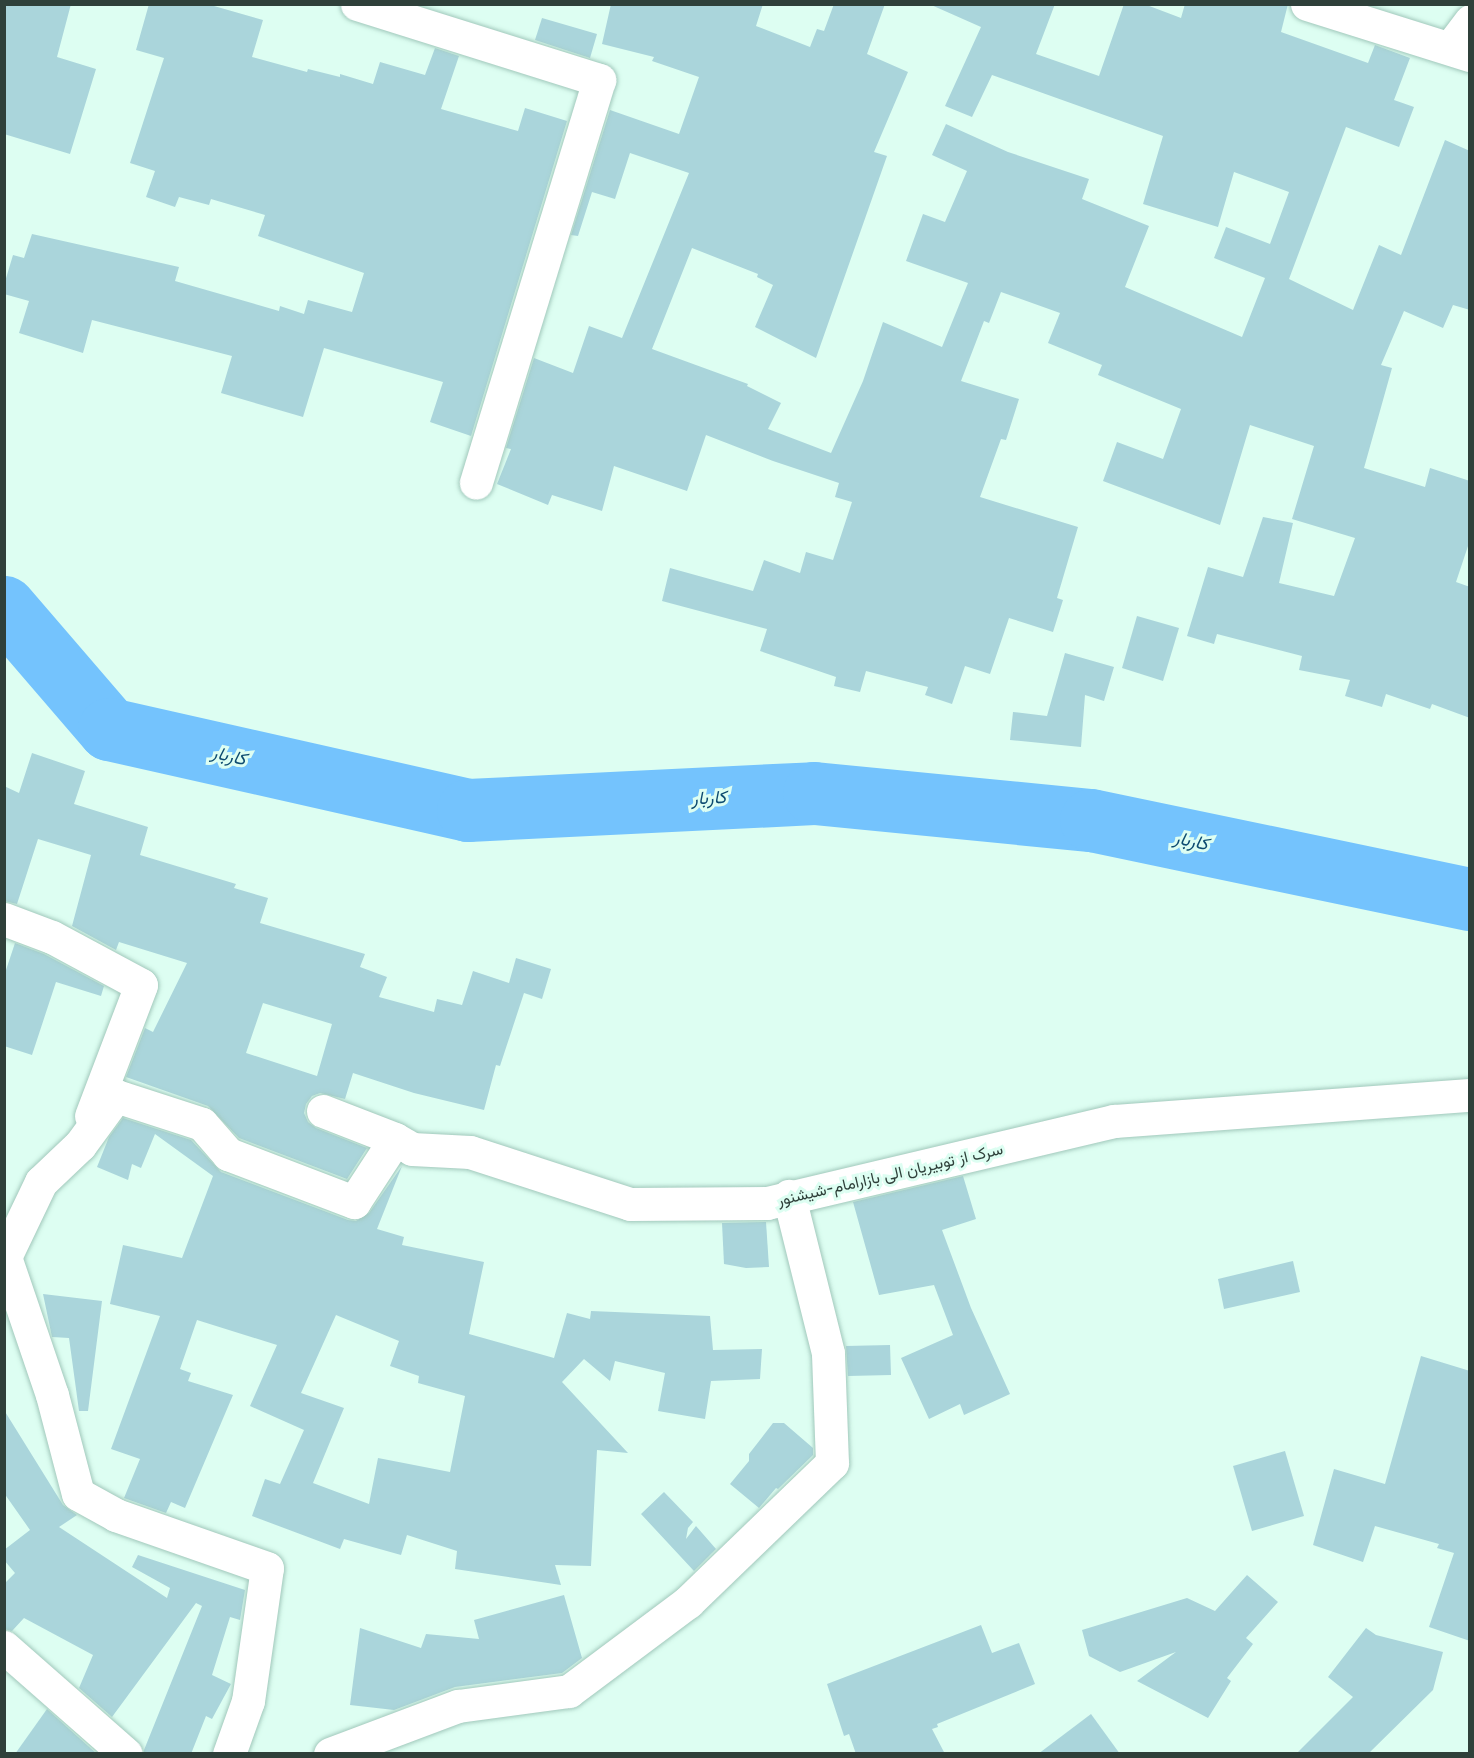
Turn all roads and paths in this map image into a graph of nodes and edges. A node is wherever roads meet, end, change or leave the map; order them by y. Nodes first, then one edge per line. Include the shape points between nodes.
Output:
1 (357, 4) edge
2 (1307, 4) edge
3 (1470, 21) edge
4 (1460, 52) edge
5 (476, 483) dead end
6 (4, 919) edge
7 (1470, 1095) edge
8 (323, 1111) dead end
9 (395, 1139) junction
10 (80, 1144) junction
11 (41, 1182) junction
12 (789, 1196) junction
13 (4, 1211) edge
14 (4, 1647) edge
15 (126, 1754) edge
16 (229, 1754) edge
17 (330, 1754) edge

1 - 5 street via 599,80
2 - 4 street
3 - 4 street
6 - 10 street via 52,937 141,986
7 - 12 street, سرک از توبیریان الی بازارامام-شیشنور via 1114,1121
8 - 9 street, سرک از توبیریان الی بازارامام-شیشنور
9 - 10 street via 354,1202 228,1154 202,1124 116,1096
9 - 12 street, سرک از توبیریان الی بازارامام-شیشنور via 412,1149 470,1152 630,1204 767,1203
10 - 11 street
11 - 13 street
11 - 16 street via 5,1257 52,1395 78,1494 116,1515 267,1568 248,1701
12 - 17 street via 828,1353 832,1463 688,1602 569,1691 458,1706
14 - 15 street

